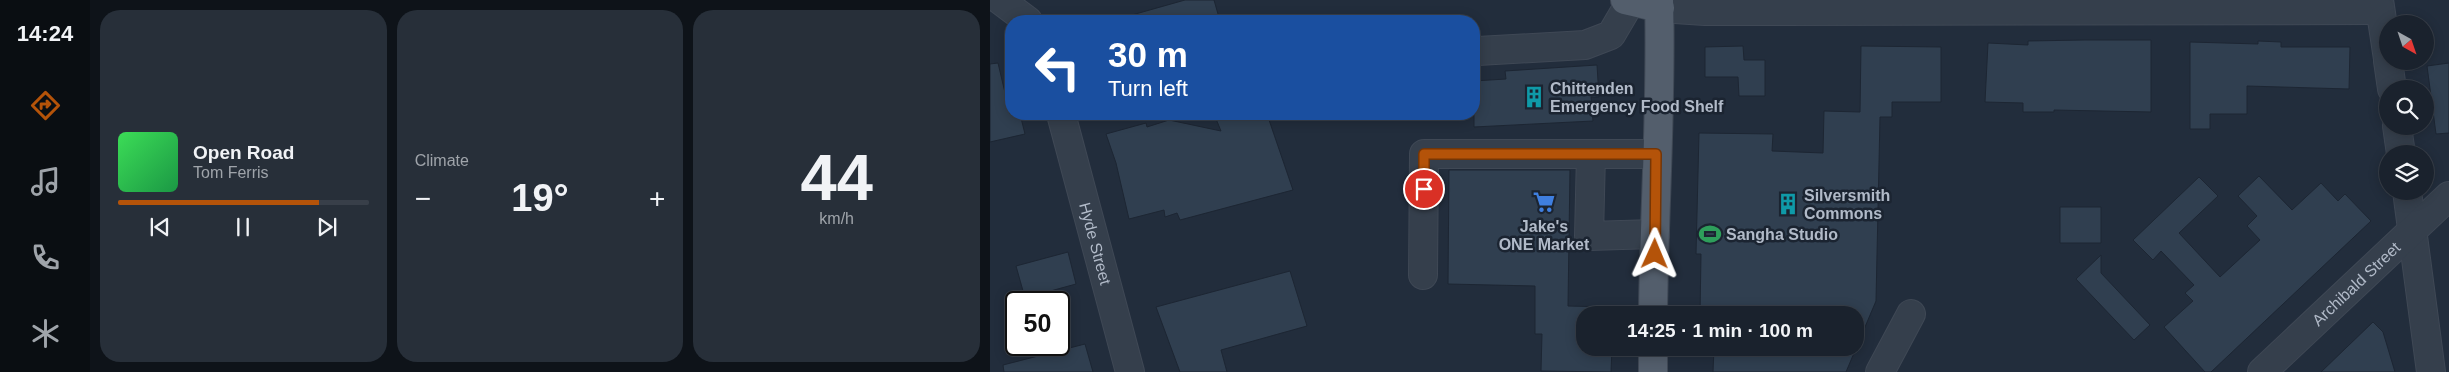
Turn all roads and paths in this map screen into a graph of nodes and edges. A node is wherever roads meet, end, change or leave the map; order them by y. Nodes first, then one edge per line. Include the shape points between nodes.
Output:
1 (1000, 0) edge
2 (1030, 0) edge
3 (1628, 1) edge
4 (1660, 4) edge
5 (2379, 5) edge
6 (1020, 15) edge
7 (1034, 15) edge
8 (1480, 51) edge
9 (1063, 120) edge
10 (1591, 154) junction
11 (1656, 154) junction
12 (2449, 196) edge
13 (2408, 200) edge
14 (2413, 230) junction
15 (1655, 234) junction
16 (1423, 275) dead end
17 (1653, 306) edge
18 (1910, 314) dead end
19 (1653, 356) edge
20 (1130, 372) edge
21 (1654, 372) edge
22 (1880, 372) edge
23 (2262, 372) edge
24 (2431, 372) edge

1 - 6 street
2 - 7 street
3 - 4 main road
3 - 8 street via 1611,35 1584,44
4 - 5 street via 1705,11
4 - 11 main road
9 - 20 street, Hyde Street
10 - 11 street
10 - 15 street via 1589,236
10 - 16 street via 1424,154
11 - 15 main road
12 - 14 street, Archibald Street
13 - 14 street
14 - 23 street, Archibald Street
14 - 24 street
15 - 17 main road
18 - 22 street
19 - 21 main road

